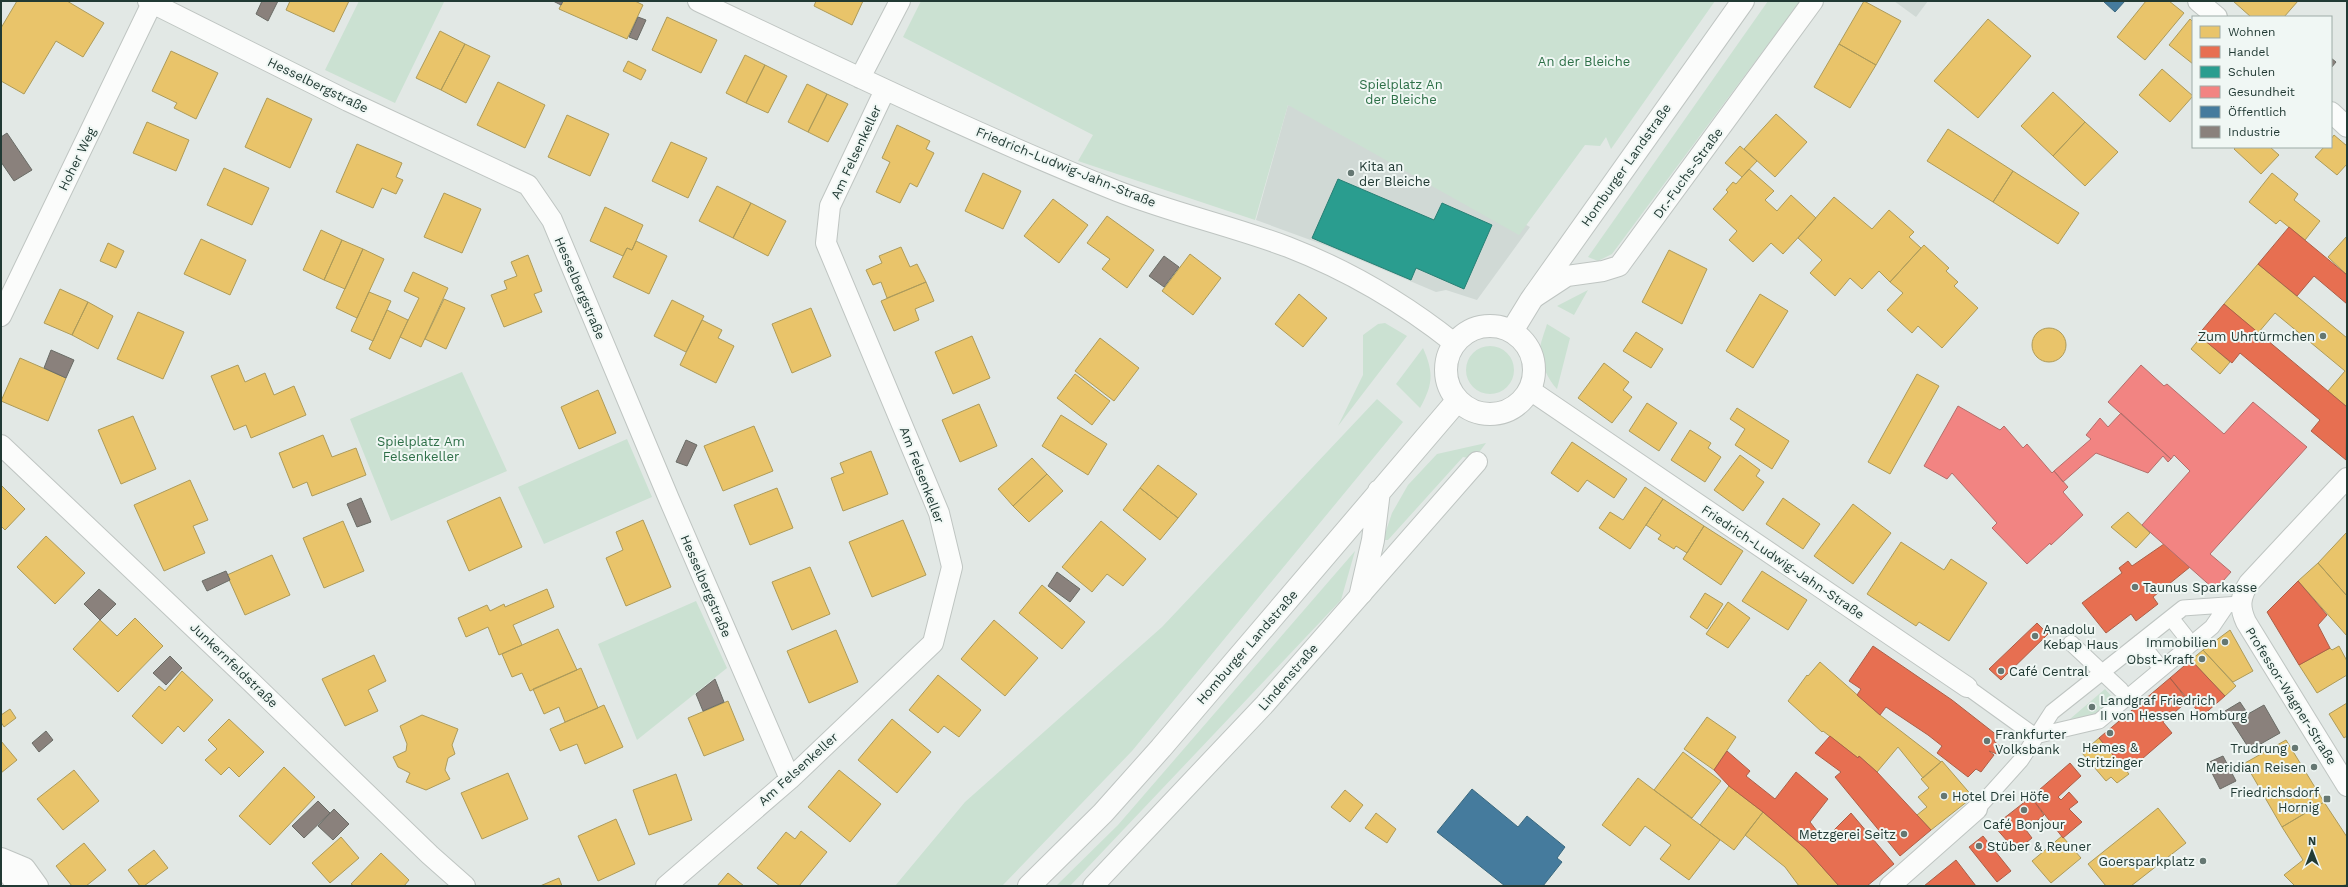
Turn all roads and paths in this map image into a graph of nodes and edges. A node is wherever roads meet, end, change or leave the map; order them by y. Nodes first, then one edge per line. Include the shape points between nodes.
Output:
1 (698, 1) edge
2 (900, 1) edge
3 (1742, 1) edge
4 (1813, 1) edge
5 (2198, 1) edge
6 (151, 2) edge
7 (2216, 16) edge
8 (860, 78) junction
9 (885, 90) junction
10 (2332, 113) edge
11 (2347, 127) edge
12 (1531, 300) junction
13 (1, 316) edge
14 (1512, 331) junction
15 (1454, 343) junction
16 (1530, 390) junction
17 (1457, 401) junction
18 (1, 445) edge
19 (1477, 462) dead end
20 (2347, 478) edge
21 (1379, 491) junction
22 (1361, 593) junction
23 (2234, 604) junction
24 (2171, 618) junction
25 (2186, 637) dead end
26 (2140, 642) junction
27 (2071, 643) dead end
28 (2163, 670) junction
29 (2102, 672) junction
30 (1967, 687) joint
31 (2121, 690) dead end
32 (2035, 736) junction
33 (790, 778) junction
34 (2347, 786) edge
35 (1977, 808) joint
36 (1, 858) edge
37 (1, 864) edge
38 (33, 886) edge
39 (38, 886) edge
40 (465, 886) edge
41 (666, 886) edge
42 (1029, 886) edge
43 (1093, 886) edge
44 (1890, 886) edge

1 - 8 street, Friedrich-Ludwig-Jahn-Straße
2 - 8 street
3 - 12 street, Homburger Landstraße
4 - 12 street, Dr.-Fuchs-Straße via 1619,266 1567,276
5 - 7 street
6 - 13 street, Hoher Weg
6 - 33 street, Hesselbergstraße via 348,101 528,185 552,220
8 - 9 street, Friedrich-Ludwig-Jahn-Straße
9 - 15 street, Friedrich-Ludwig-Jahn-Straße via 1120,192 1289,248 1354,278 1428,322
9 - 33 street, Am Felsenkeller via 830,206 826,243 938,513 952,568 933,643
10 - 11 street
12 - 14 street, Homburger Landstraße
14 - 15 street via 1500,326 1481,327 1464,334
14 - 16 street via 1522,339 1534,361
15 - 17 street via 1445,366 1448,385
16 - 17 street via 1516,406 1492,415 1479,414
16 - 30 street, Friedrich-Ludwig-Jahn-Straße
17 - 21 street, Homburger Landstraße
18 - 40 street, Junkernfeldstraße
19 - 22 street, Lindenstraße
20 - 23 street via 2249,583
21 - 22 street via 1373,540
21 - 42 street, Homburger Landstraße via 1156,754 1103,813
22 - 43 street, Lindenstraße via 1265,704
23 - 24 street via 2183,608
23 - 28 street
23 - 34 street, Professor-Wagner-Straße
24 - 25 street
24 - 26 street
26 - 28 street
26 - 29 street
27 - 29 street
28 - 32 street via 2099,722
29 - 31 street
29 - 32 street via 2052,712
30 - 32 street, Friedrich-Ludwig-Jahn-Straße
32 - 35 street via 2020,760
33 - 41 street, Am Felsenkeller
35 - 44 street
36 - 39 street via 25,868
37 - 38 street via 13,880

